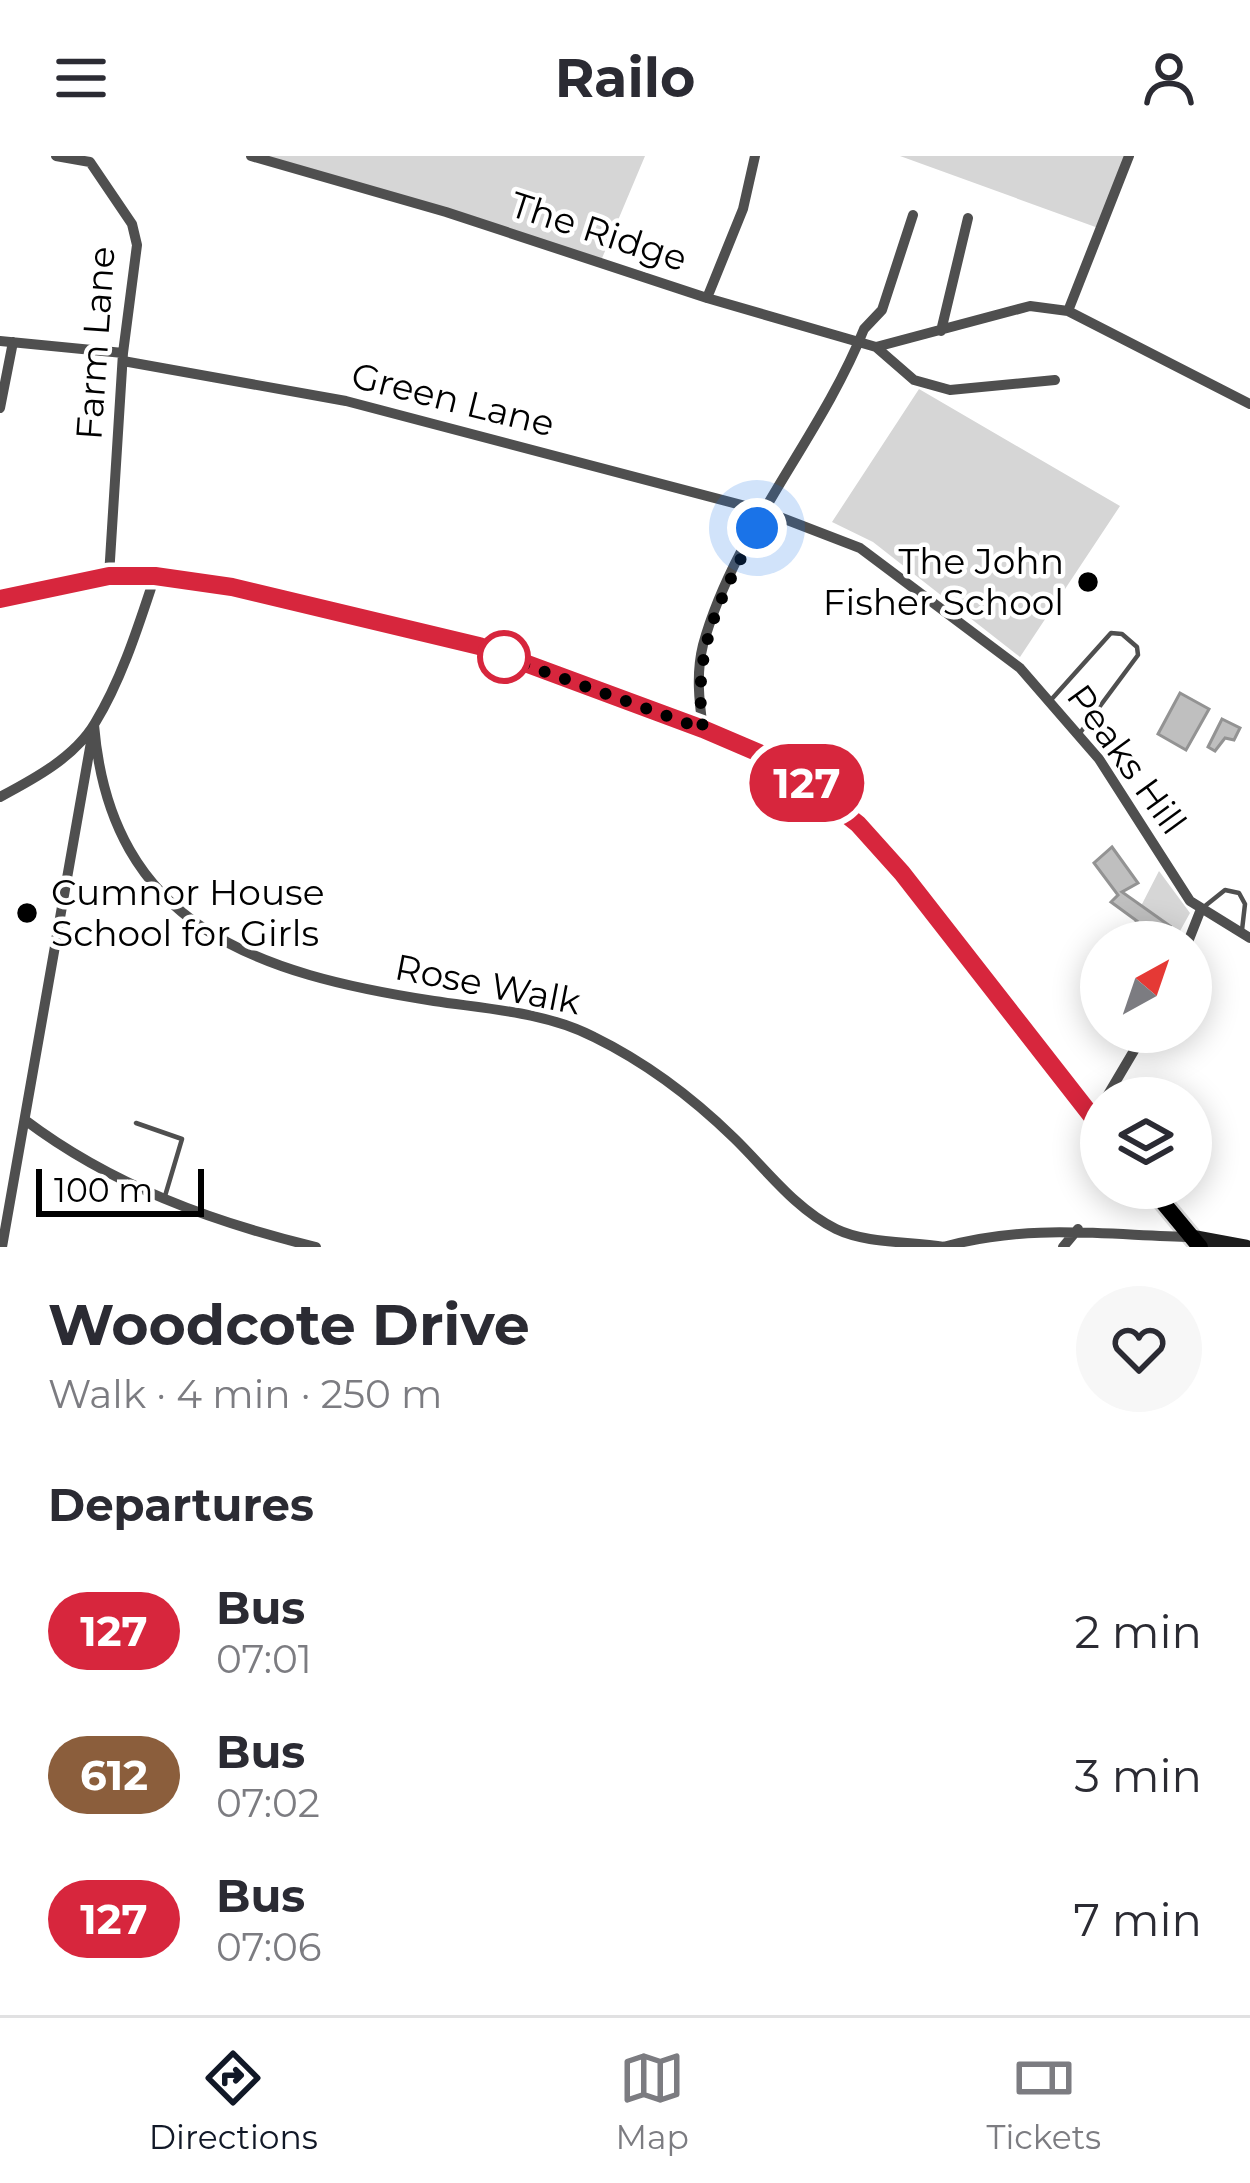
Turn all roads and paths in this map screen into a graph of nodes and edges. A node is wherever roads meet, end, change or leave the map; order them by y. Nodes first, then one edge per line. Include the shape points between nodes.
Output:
1 (56, 156) edge
2 (105, 156) edge
3 (251, 156) edge
4 (755, 156) edge
5 (1129, 156) edge
6 (90, 162) junction
7 (913, 215) dead end
8 (968, 218) dead end
9 (707, 298) junction
10 (1068, 311) junction
11 (941, 331) junction
12 (6, 342) edge
13 (859, 342) junction
14 (876, 347) junction
15 (123, 357) junction
16 (1055, 380) dead end
17 (1250, 404) edge
18 (0, 408) edge
19 (764, 511) junction
20 (109, 576) junction
21 (155, 576) junction
22 (0, 598) edge
23 (1050, 701) junction
24 (94, 725) junction
25 (703, 729) junction
26 (1080, 733) junction
27 (0, 797) edge
28 (1201, 910) junction
29 (1197, 921) edge
30 (1246, 936) edge
31 (1080, 1094) edge
32 (25, 1120) junction
33 (136, 1123) dead end
34 (164, 1199) junction
35 (1169, 1209) edge
36 (1078, 1229) junction
37 (1197, 1242) edge
38 (2, 1247) edge
39 (316, 1247) edge
40 (943, 1247) edge
41 (1063, 1247) edge
42 (1246, 1247) edge

1 - 6 street
2 - 6 street
3 - 9 street, The Ridge
4 - 9 street
5 - 10 street
6 - 15 street, Farm Lane via 137,245
7 - 13 street via 883,310
8 - 11 street
9 - 13 street, The Ridge
10 - 11 street via 1030,306
10 - 17 street
11 - 14 street
12 - 15 street, Green Lane
12 - 18 street
13 - 14 street, The Ridge
13 - 19 street
14 - 16 street via 914,380 950,390
15 - 19 street, Green Lane via 346,401
15 - 20 street, Farm Lane
19 - 23 street, Peaks Hill via 887,566 1020,668
19 - 25 street via 702,648
20 - 21 main road
20 - 22 main road
21 - 24 street
21 - 25 main road via 479,646
23 - 26 street, Peaks Hill
23 - 26 lane via 1111,633 1137,647
24 - 27 street via 63,758
24 - 32 street
24 - 40 street, Rose Walk via 98,771 124,841 173,904 216,937 318,980 579,1029 695,1103 838,1230
25 - 31 main road via 780,762 858,824
26 - 28 street, Peaks Hill
28 - 29 street
28 - 30 street, Peaks Hill
28 - 30 lane via 1226,890 1239,893
32 - 34 street via 93,1167
32 - 38 street
33 - 34 lane via 182,1139
34 - 39 street
35 - 37 main road
36 - 37 street, Rose Walk
36 - 40 street, Rose Walk via 1023,1230
36 - 41 street
37 - 42 street

